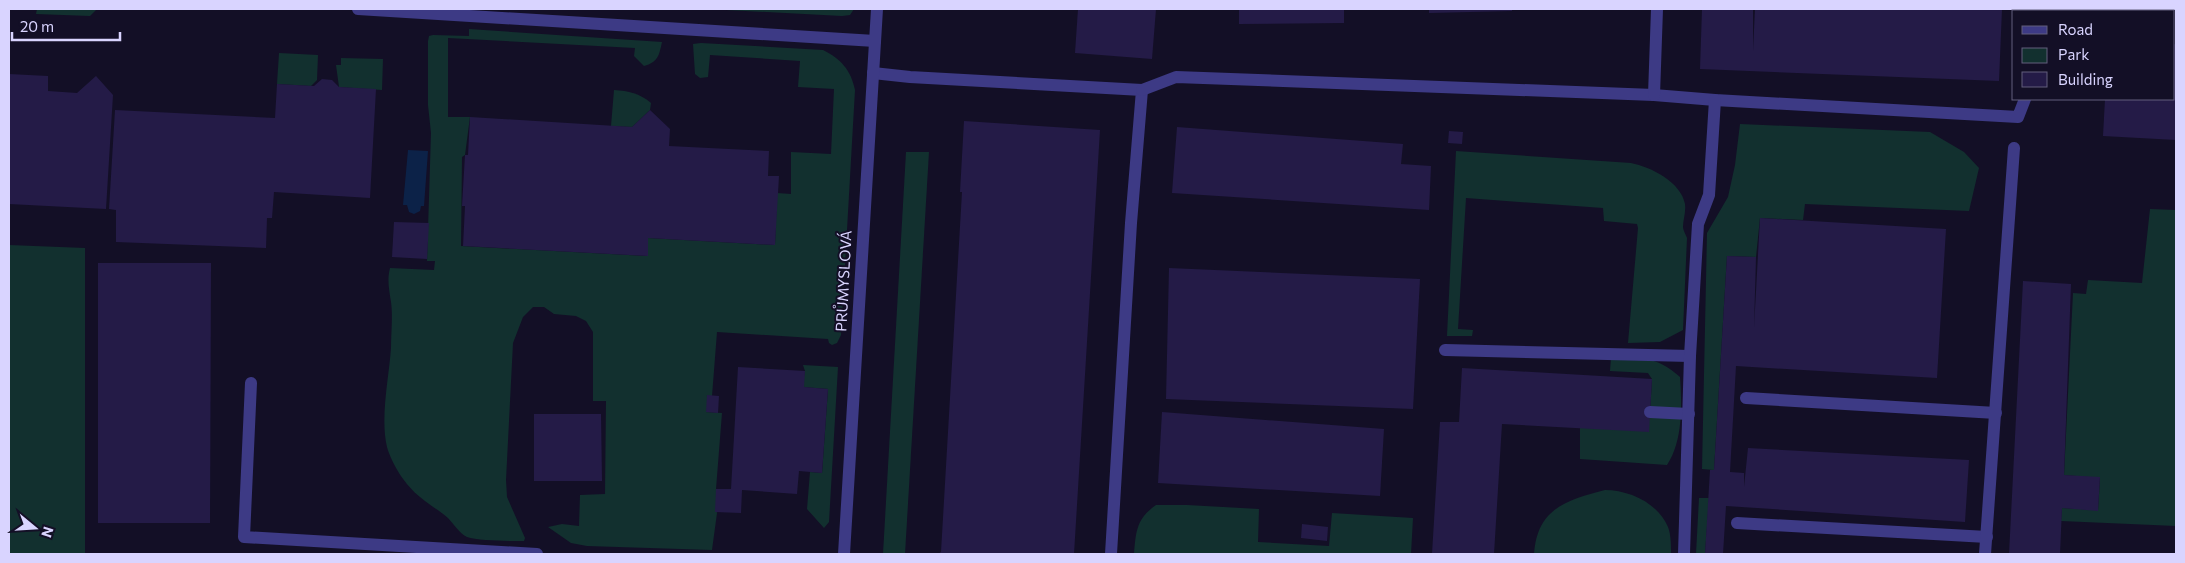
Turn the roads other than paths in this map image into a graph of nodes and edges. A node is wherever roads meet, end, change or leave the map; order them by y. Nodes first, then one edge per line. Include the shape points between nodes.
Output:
1 (358, 9) edge
2 (877, 9) edge
3 (1657, 9) edge
4 (875, 41) junction
5 (873, 73) junction
6 (1142, 90) junction
7 (1654, 95) junction
8 (1715, 100) junction
9 (2025, 100) edge
10 (2014, 148) dead end
11 (1445, 350) dead end
12 (1690, 356) junction
13 (251, 383) dead end
14 (1746, 398) dead end
15 (1650, 412) dead end
16 (1996, 413) junction
17 (1689, 414) junction
18 (1737, 523) dead end
19 (1987, 537) junction
20 (537, 554) edge
21 (844, 554) edge
22 (1111, 554) edge
23 (1684, 554) edge
24 (1985, 554) edge

1 - 4 street
2 - 4 street, PRŮMYSLOVÁ
3 - 7 street
4 - 5 street, PRŮMYSLOVÁ
5 - 6 street
5 - 21 street, PRŮMYSLOVÁ
6 - 7 street via 1176,77
6 - 22 street
7 - 8 street
8 - 9 street via 2018,117
8 - 12 street via 1709,195 1698,224
10 - 16 street
11 - 12 street
12 - 17 street
13 - 20 street via 244,537
14 - 16 street
15 - 17 street
16 - 19 street
17 - 23 street
18 - 19 street
19 - 24 street

